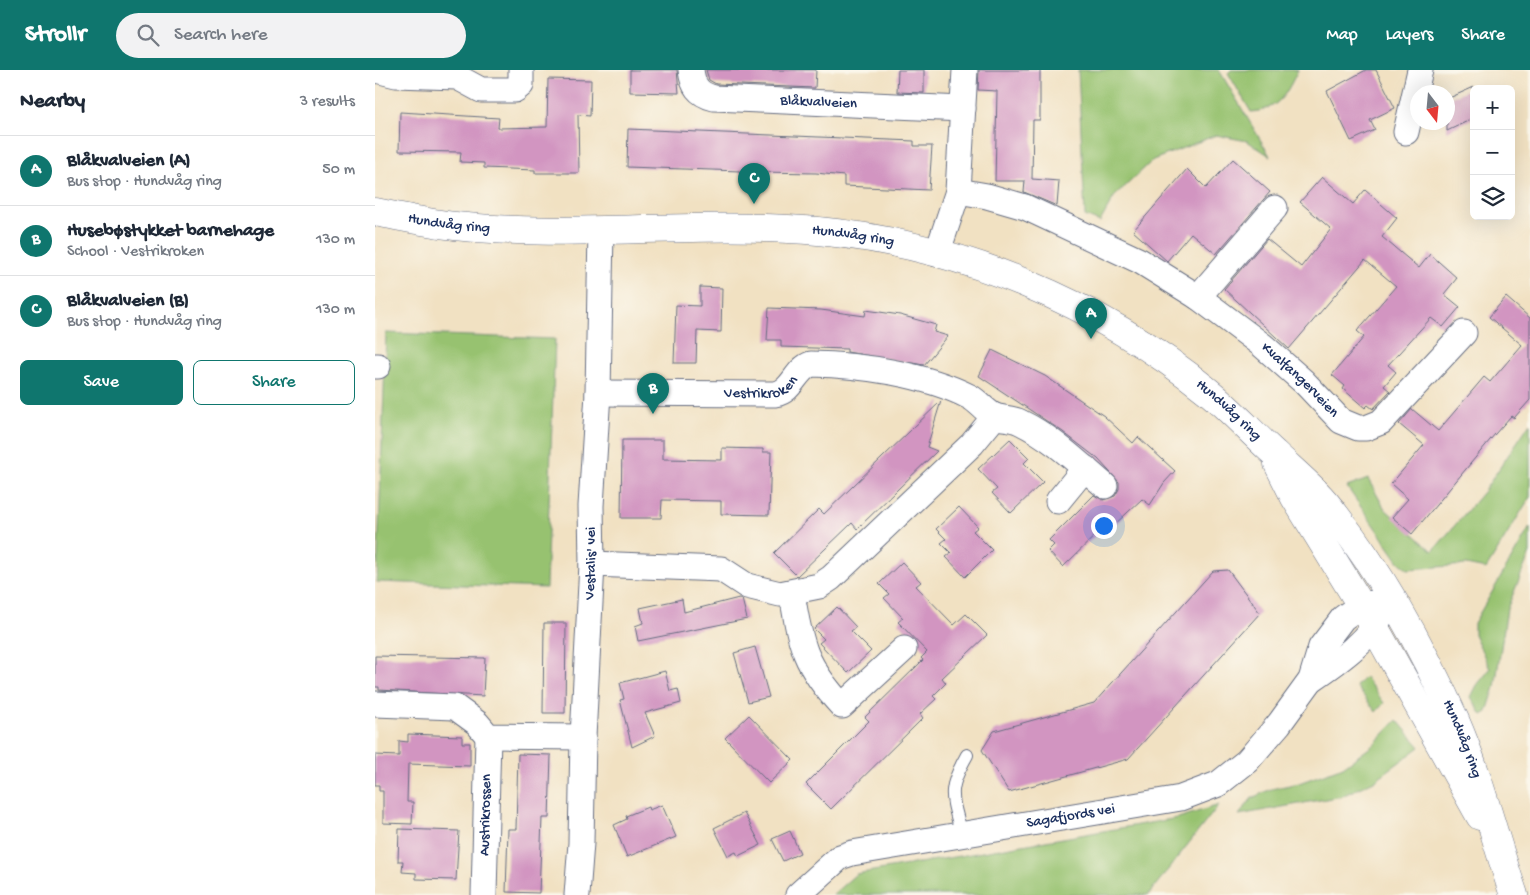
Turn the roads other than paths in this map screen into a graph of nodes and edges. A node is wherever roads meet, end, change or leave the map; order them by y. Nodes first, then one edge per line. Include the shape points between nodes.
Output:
1 (376, 70) edge
2 (521, 70) edge
3 (691, 70) edge
4 (965, 70) edge
5 (1421, 70) edge
6 (963, 109) junction
7 (1406, 132) dead end
8 (958, 191) junction
9 (1275, 208) dead end
10 (375, 212) edge
11 (601, 230) junction
12 (937, 254) junction
13 (1198, 297) junction
14 (1464, 333) dead end
15 (598, 393) junction
16 (995, 416) junction
17 (1271, 451) junction
18 (1085, 468) junction
19 (1105, 486) dead end
20 (1058, 500) dead end
21 (592, 564) junction
22 (792, 593) junction
23 (1391, 600) junction
24 (1361, 605) junction
25 (1375, 628) junction
26 (904, 649) dead end
27 (1311, 680) junction
28 (375, 704) edge
29 (489, 736) junction
30 (583, 737) junction
31 (967, 755) dead end
32 (962, 835) junction
33 (1495, 840) junction
34 (484, 895) edge
35 (577, 895) edge
36 (798, 895) edge
37 (1515, 895) edge

1 - 2 street via 396,75 457,77 481,90 515,90 521,85
3 - 6 street, Blåkvalveien via 700,93 714,98
4 - 6 street
5 - 7 street
6 - 8 street
8 - 12 street
8 - 13 street, Kvalfangerveien via 999,199 1041,214 1140,261
9 - 13 street
10 - 11 main road, Hundvåg ring via 454,226
11 - 12 main road, Hundvåg ring via 792,229 860,237
11 - 15 street, Vestalis' vei
12 - 17 main road, Hundvåg ring via 1030,286 1113,326 1211,393
13 - 14 street, Kvalfangerveien via 1262,345 1341,421 1358,428 1381,422
15 - 16 street, Vestrikroken via 775,394 782,393 793,384 805,366 822,364 870,369 937,385 972,398
15 - 21 street, Vestalis' vei
16 - 18 street, Vestrikroken via 1008,417 1035,430
16 - 22 street via 972,444 831,578 819,586
17 - 23 main road, Hundvåg ring via 1310,485 1337,516
17 - 24 main road, Hundvåg ring via 1295,498
18 - 19 street, Vestrikroken
18 - 20 street
21 - 22 street via 721,570 759,590
21 - 30 street, Vestalis' vei
22 - 26 street via 808,660 823,685 842,706
23 - 24 street, Sagafjords vei
23 - 25 street, Sagafjords vei
23 - 33 main road, Hundvåg ring via 1464,740 1478,774
24 - 25 main road, Hundvåg ring
24 - 27 street, Sagafjords vei via 1343,618 1329,635 1321,647
25 - 27 street, Sagafjords vei via 1337,663
25 - 33 main road, Hundvåg ring via 1459,782
27 - 32 street, Sagafjords vei via 1247,761 1228,778 1206,790 1181,798
28 - 29 street via 455,707
29 - 30 street
29 - 34 street, Austrikrossen
30 - 35 street, Vestalis' vei
31 - 32 lane via 953,782 952,794
32 - 36 street, Sagafjords vei via 852,852 840,857
33 - 37 main road, Hundvåg ring

